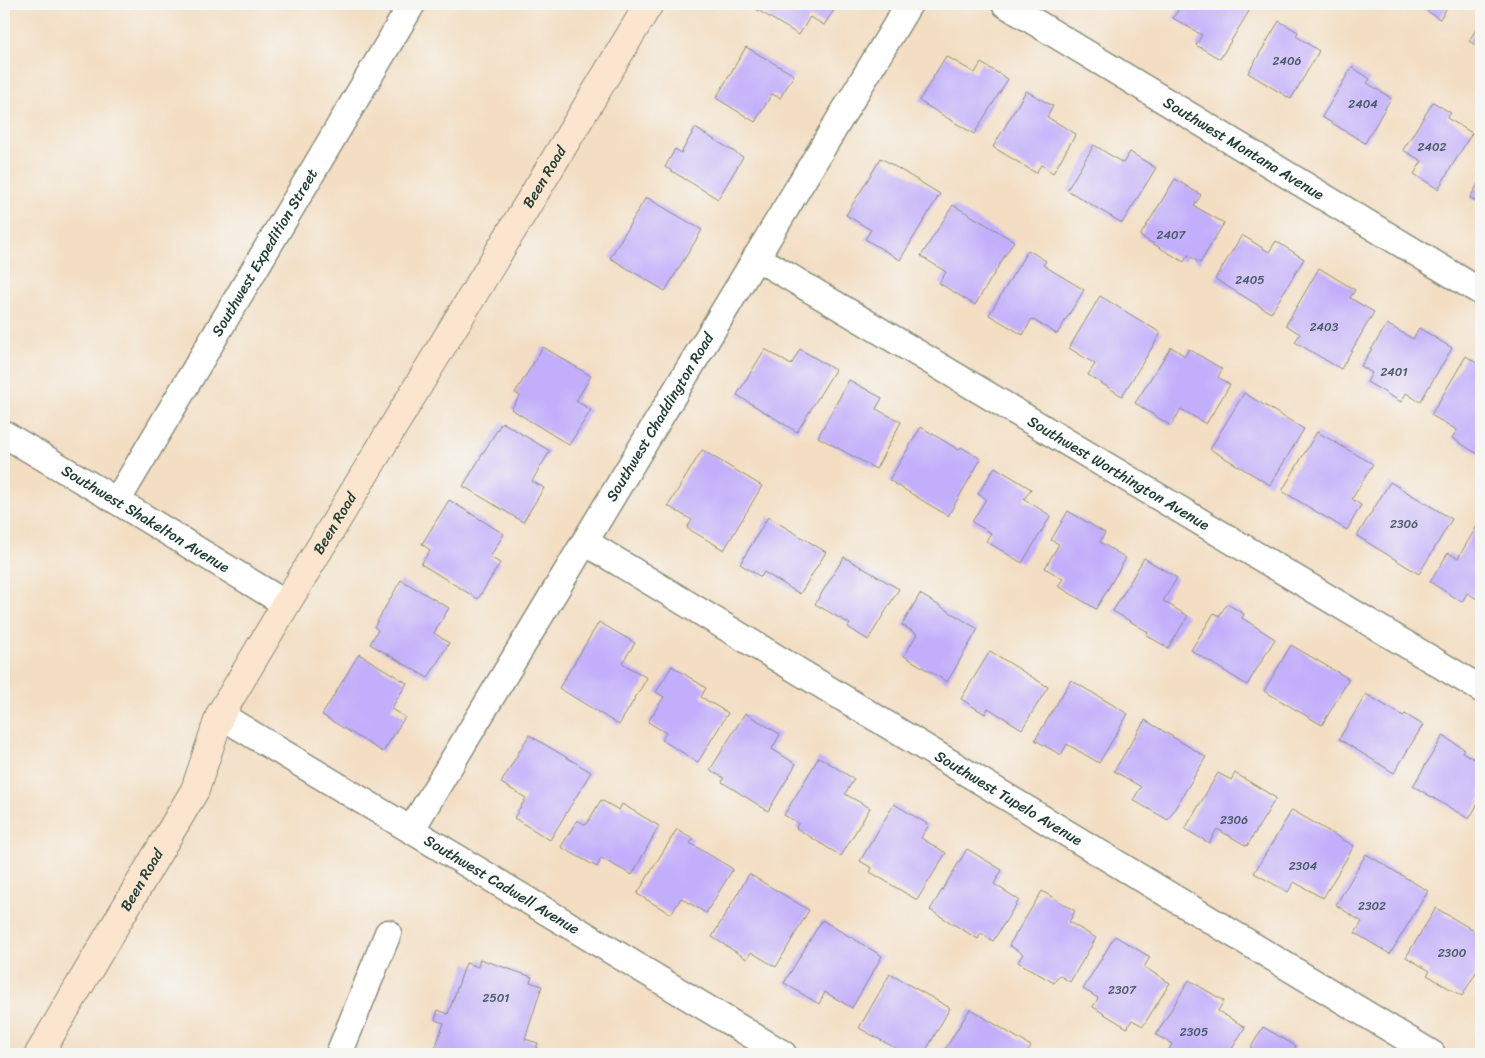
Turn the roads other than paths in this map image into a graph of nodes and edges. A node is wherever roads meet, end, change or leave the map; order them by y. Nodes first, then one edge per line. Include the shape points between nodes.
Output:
1 (412, 4) edge
2 (649, 4) edge
3 (909, 4) edge
4 (1005, 4) edge
5 (756, 257) junction
6 (1481, 292) edge
7 (4, 434) edge
8 (117, 501) junction
9 (585, 542) junction
10 (286, 604) junction
11 (1481, 689) edge
12 (220, 715) junction
13 (411, 830) junction
14 (388, 933) dead end
15 (39, 1054) edge
16 (339, 1054) edge
17 (783, 1054) edge
18 (1432, 1054) edge

1 - 8 street, Southwest Expedition Street
2 - 10 street, Been Road
3 - 5 street, Southwest Chaddington Road
4 - 6 street, Southwest Montana Avenue
5 - 9 street, Southwest Chaddington Road
5 - 11 street, Southwest Worthington Avenue
7 - 8 street, Southwest Shakelton Avenue
8 - 10 street, Southwest Shakelton Avenue
9 - 13 street, Southwest Chaddington Road
9 - 18 street, Southwest Tupelo Avenue
10 - 12 street, Been Road
12 - 13 street, Southwest Cadwell Avenue
12 - 15 street, Been Road via 195,790
13 - 17 street, Southwest Cadwell Avenue
14 - 16 street

